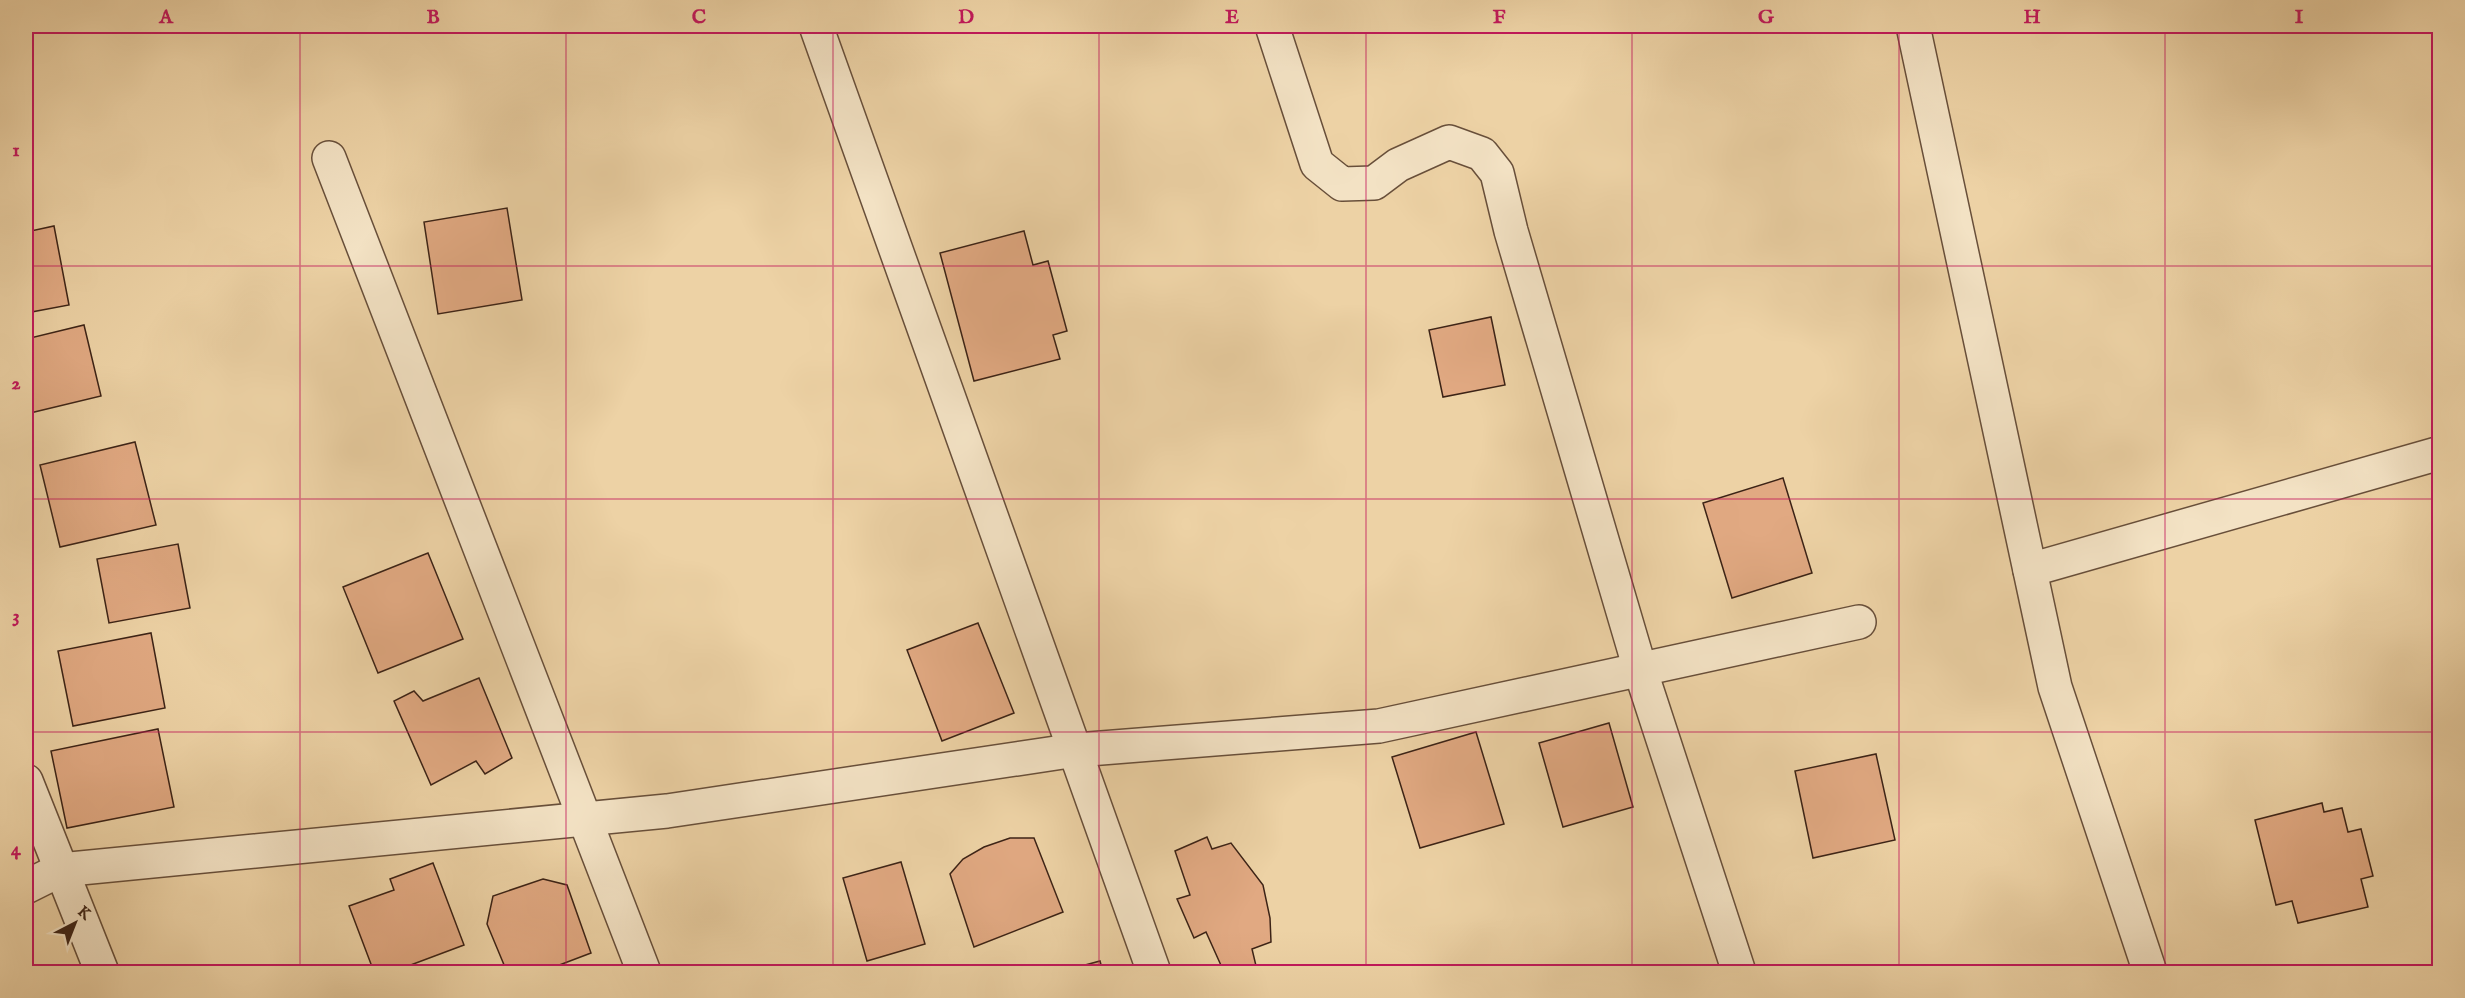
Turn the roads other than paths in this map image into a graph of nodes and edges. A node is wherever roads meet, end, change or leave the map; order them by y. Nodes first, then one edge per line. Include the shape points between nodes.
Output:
1 (816, 26) edge
2 (1272, 26) edge
3 (1913, 26) edge
4 (329, 158) dead end
5 (2439, 453) edge
6 (2030, 570) junction
7 (1859, 622) dead end
8 (1640, 669) junction
9 (1076, 750) junction
10 (26, 781) edge
11 (582, 819) junction
12 (60, 870) junction
13 (26, 887) edge
14 (102, 972) edge
15 (644, 972) edge
16 (1154, 972) edge
17 (1739, 972) edge
18 (2150, 972) edge

1 - 9 street
2 - 8 street via 1317,164 1342,184 1374,183 1398,165 1449,142 1482,154 1497,173
3 - 6 street
4 - 11 street
5 - 6 street
6 - 18 street via 2055,687
7 - 8 street
8 - 9 street via 1379,726
8 - 17 street
9 - 11 street via 667,811
9 - 16 street
10 - 12 street
11 - 12 street
11 - 15 street
12 - 13 street
12 - 14 street

